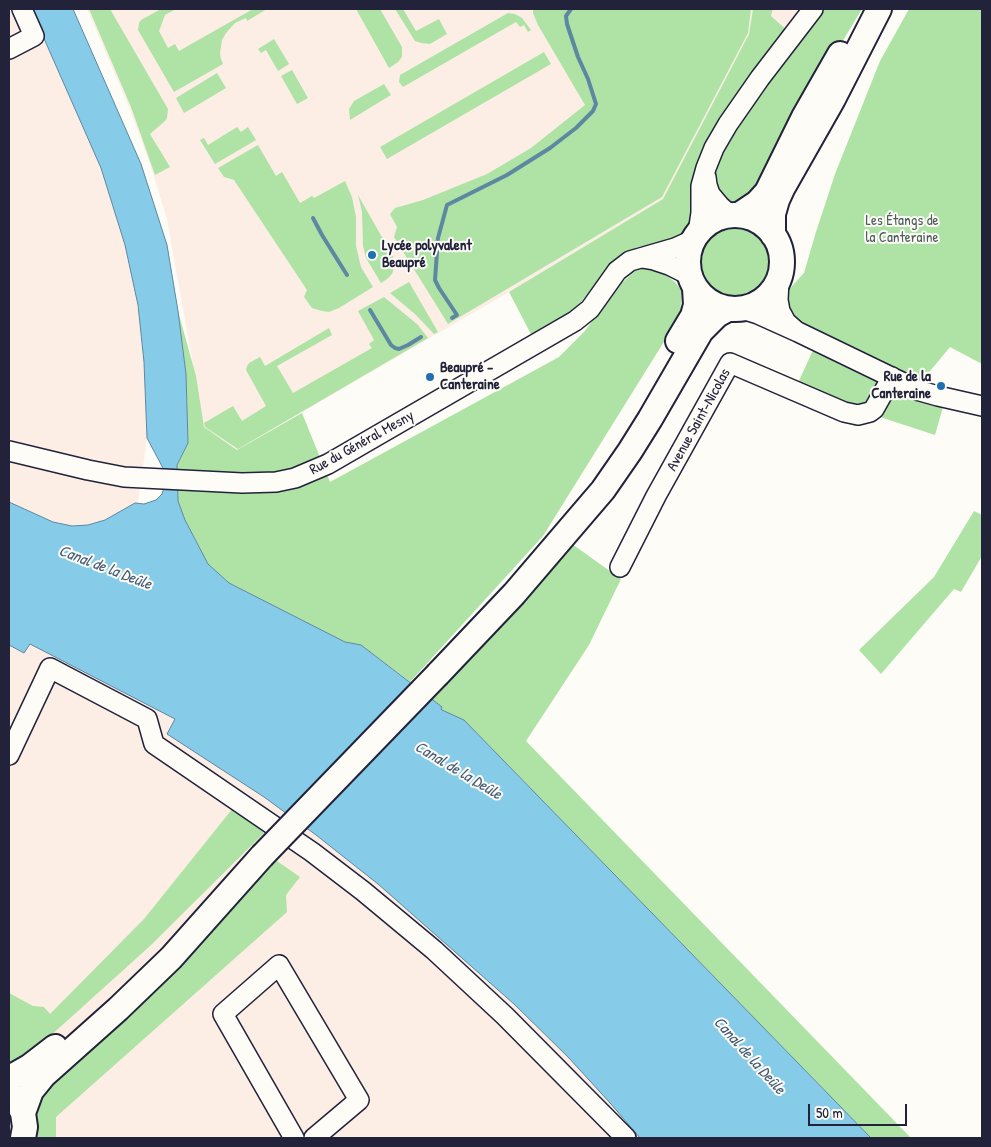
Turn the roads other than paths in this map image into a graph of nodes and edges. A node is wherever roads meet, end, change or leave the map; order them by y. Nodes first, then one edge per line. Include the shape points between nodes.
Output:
1 (22, 9) edge
2 (813, 9) edge
3 (870, 9) edge
4 (879, 9) edge
5 (9, 49) edge
6 (706, 168) junction
7 (734, 215) junction
8 (774, 235) junction
9 (695, 236) junction
10 (638, 258) junction
11 (779, 280) junction
12 (692, 283) junction
13 (735, 309) junction
14 (798, 332) junction
15 (892, 377) junction
16 (982, 406) edge
17 (9, 450) edge
18 (620, 567) dead end
19 (514, 594) junction
20 (9, 755) edge
21 (262, 856) junction
22 (9, 1077) edge
23 (9, 1092) edge
24 (23, 1113) junction
25 (23, 1138) edge
26 (294, 1138) edge
27 (314, 1138) edge
28 (626, 1138) edge

1 - 5 street via 34,36
2 - 6 street via 733,116
3 - 7 main road via 812,103 767,192 749,210
4 - 8 main road via 780,194 773,214
6 - 7 street via 710,194
6 - 9 street
7 - 8 main road via 758,221
7 - 9 main road via 712,221
8 - 11 main road via 781,254
9 - 10 street, Rue du Général Mesny via 675,248
9 - 12 main road via 687,258
10 - 12 street via 669,264
10 - 17 street, Rue du Général Mesny via 617,271 590,309 575,321 328,464 286,480 242,483 110,475
11 - 13 main road via 766,298 757,304
11 - 14 street via 778,300 782,317
12 - 13 main road via 709,302
12 - 19 main road via 696,304 690,322 592,485
13 - 14 street via 758,314
13 - 19 main road via 716,315 701,331 615,473
14 - 15 street
15 - 16 street via 928,393
15 - 18 street, Avenue Saint-Nicolas via 874,409 858,415 730,363
19 - 21 main road, bridge
20 - 28 street via 50,668 148,719 154,744 312,852 434,950 505,1016
21 - 22 main road via 72,1032 37,1061
21 - 24 main road via 171,958 44,1075 31,1091
23 - 24 main road
24 - 25 main road
26 - 27 street via 223,1014 279,965 359,1100

